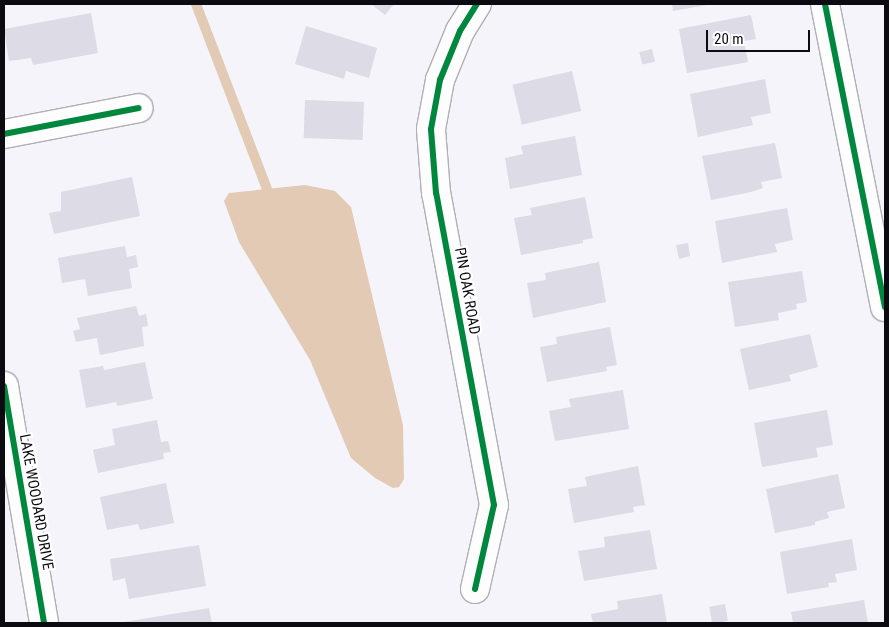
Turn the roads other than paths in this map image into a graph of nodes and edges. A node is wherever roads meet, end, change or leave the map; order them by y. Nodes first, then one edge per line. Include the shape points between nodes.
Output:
1 (478, 4) edge
2 (826, 4) edge
3 (139, 108) dead end
4 (4, 134) edge
5 (885, 307) edge
6 (4, 386) edge
7 (475, 589) dead end
8 (44, 623) edge

1 - 7 street, PIN OAK ROAD via 460,31 440,80 431,129 436,193 494,505
2 - 5 street
3 - 4 street
6 - 8 street, LAKE WOODARD DRIVE

